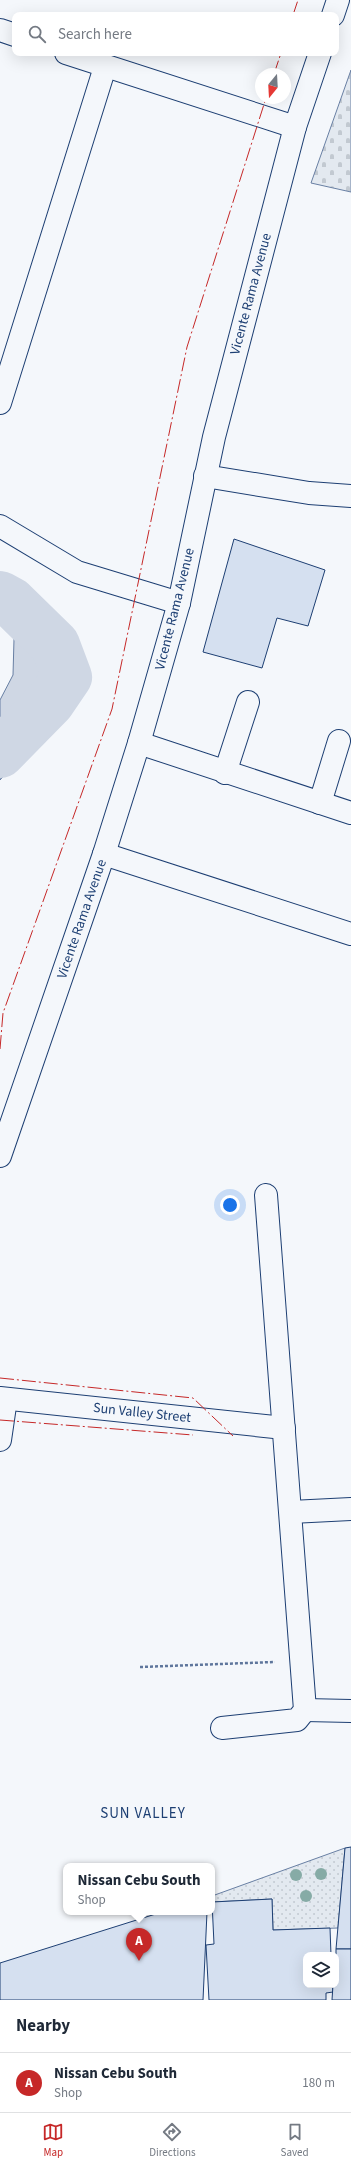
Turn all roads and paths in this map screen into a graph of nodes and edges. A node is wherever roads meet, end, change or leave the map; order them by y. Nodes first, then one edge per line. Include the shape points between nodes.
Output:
1 (338, 0) edge
2 (334, 12) edge
3 (0, 30) edge
4 (12, 34) edge
5 (74, 56) edge
6 (319, 56) edge
7 (105, 67) junction
8 (295, 127) junction
9 (0, 403) edge
10 (205, 476) junction
11 (351, 496) edge
12 (0, 526) edge
13 (179, 603) junction
14 (248, 702) dead end
15 (339, 741) dead end
16 (139, 743) junction
17 (225, 773) junction
18 (320, 803) junction
19 (351, 813) edge
20 (104, 854) junction
21 (351, 934) edge
22 (0, 1156) edge
23 (266, 1195) dead end
24 (3, 1399) edge
25 (284, 1428) junction
26 (0, 1440) edge
27 (351, 1509) edge
28 (291, 1512) junction
29 (302, 1661) junction
30 (140, 1667) dead end
31 (306, 1710) junction
32 (351, 1710) edge
33 (222, 1728) dead end

1 - 2 street
3 - 4 street
5 - 7 street
6 - 8 street, Vicente Rama Avenue
7 - 8 street
7 - 9 street
8 - 10 street, Vicente Rama Avenue
10 - 11 street via 309,494
10 - 13 street, Vicente Rama Avenue
12 - 13 street via 77,572
13 - 16 street, Vicente Rama Avenue
14 - 17 street
15 - 18 street
16 - 17 street
16 - 20 street, Vicente Rama Avenue
17 - 18 street
18 - 19 street
20 - 21 street
20 - 22 street, Vicente Rama Avenue
23 - 25 street
24 - 25 street, Sun Valley Street
24 - 26 street
25 - 28 street
27 - 28 street
28 - 29 street
29 - 30 path
29 - 31 street
31 - 32 street
31 - 33 street via 297,1720

